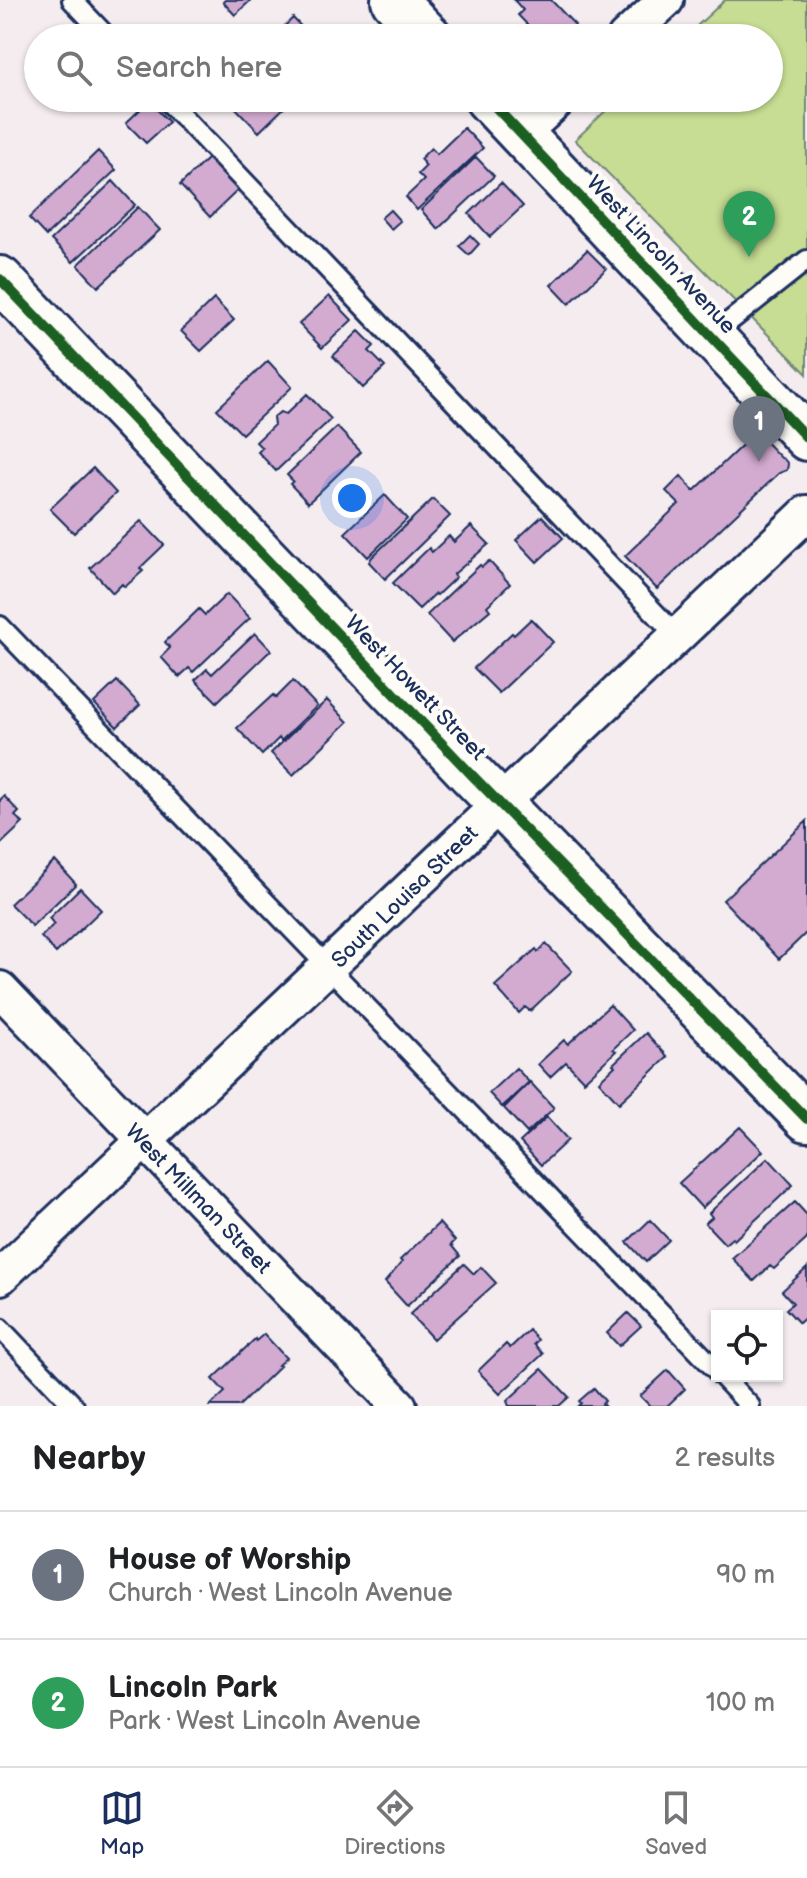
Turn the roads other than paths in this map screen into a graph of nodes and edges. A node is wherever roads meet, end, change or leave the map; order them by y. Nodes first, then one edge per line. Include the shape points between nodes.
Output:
1 (72, 0) edge
2 (394, 0) edge
3 (666, 0) edge
4 (95, 24) edge
5 (417, 24) edge
6 (640, 24) edge
7 (178, 112) edge
8 (500, 112) edge
9 (545, 112) edge
10 (521, 134) junction
11 (807, 260) edge
12 (0, 279) edge
13 (711, 336) junction
14 (807, 438) edge
15 (807, 513) edge
16 (0, 626) edge
17 (677, 636) junction
18 (502, 803) junction
19 (329, 967) junction
20 (0, 989) edge
21 (807, 1119) edge
22 (145, 1141) junction
23 (0, 1277) edge
24 (0, 1328) edge
25 (711, 1365) edge
26 (728, 1382) edge
27 (74, 1406) edge
28 (399, 1406) edge
29 (750, 1406) edge

1 - 4 lane
2 - 5 main road
3 - 6 street
7 - 17 lane
8 - 10 main road, West Lincoln Avenue
9 - 10 street
10 - 13 main road, West Lincoln Avenue
11 - 13 lane
12 - 18 main road, West Howett Street
13 - 14 main road, West Lincoln Avenue
15 - 17 street, South Louisa Street
16 - 19 lane
17 - 18 street, South Louisa Street
18 - 19 street, South Louisa Street
18 - 21 main road, West Howett Street
19 - 22 street, South Louisa Street
19 - 25 lane
20 - 22 street, West Millman Street
22 - 23 street, South Louisa Street
22 - 28 street, West Millman Street
24 - 27 lane
26 - 29 lane

